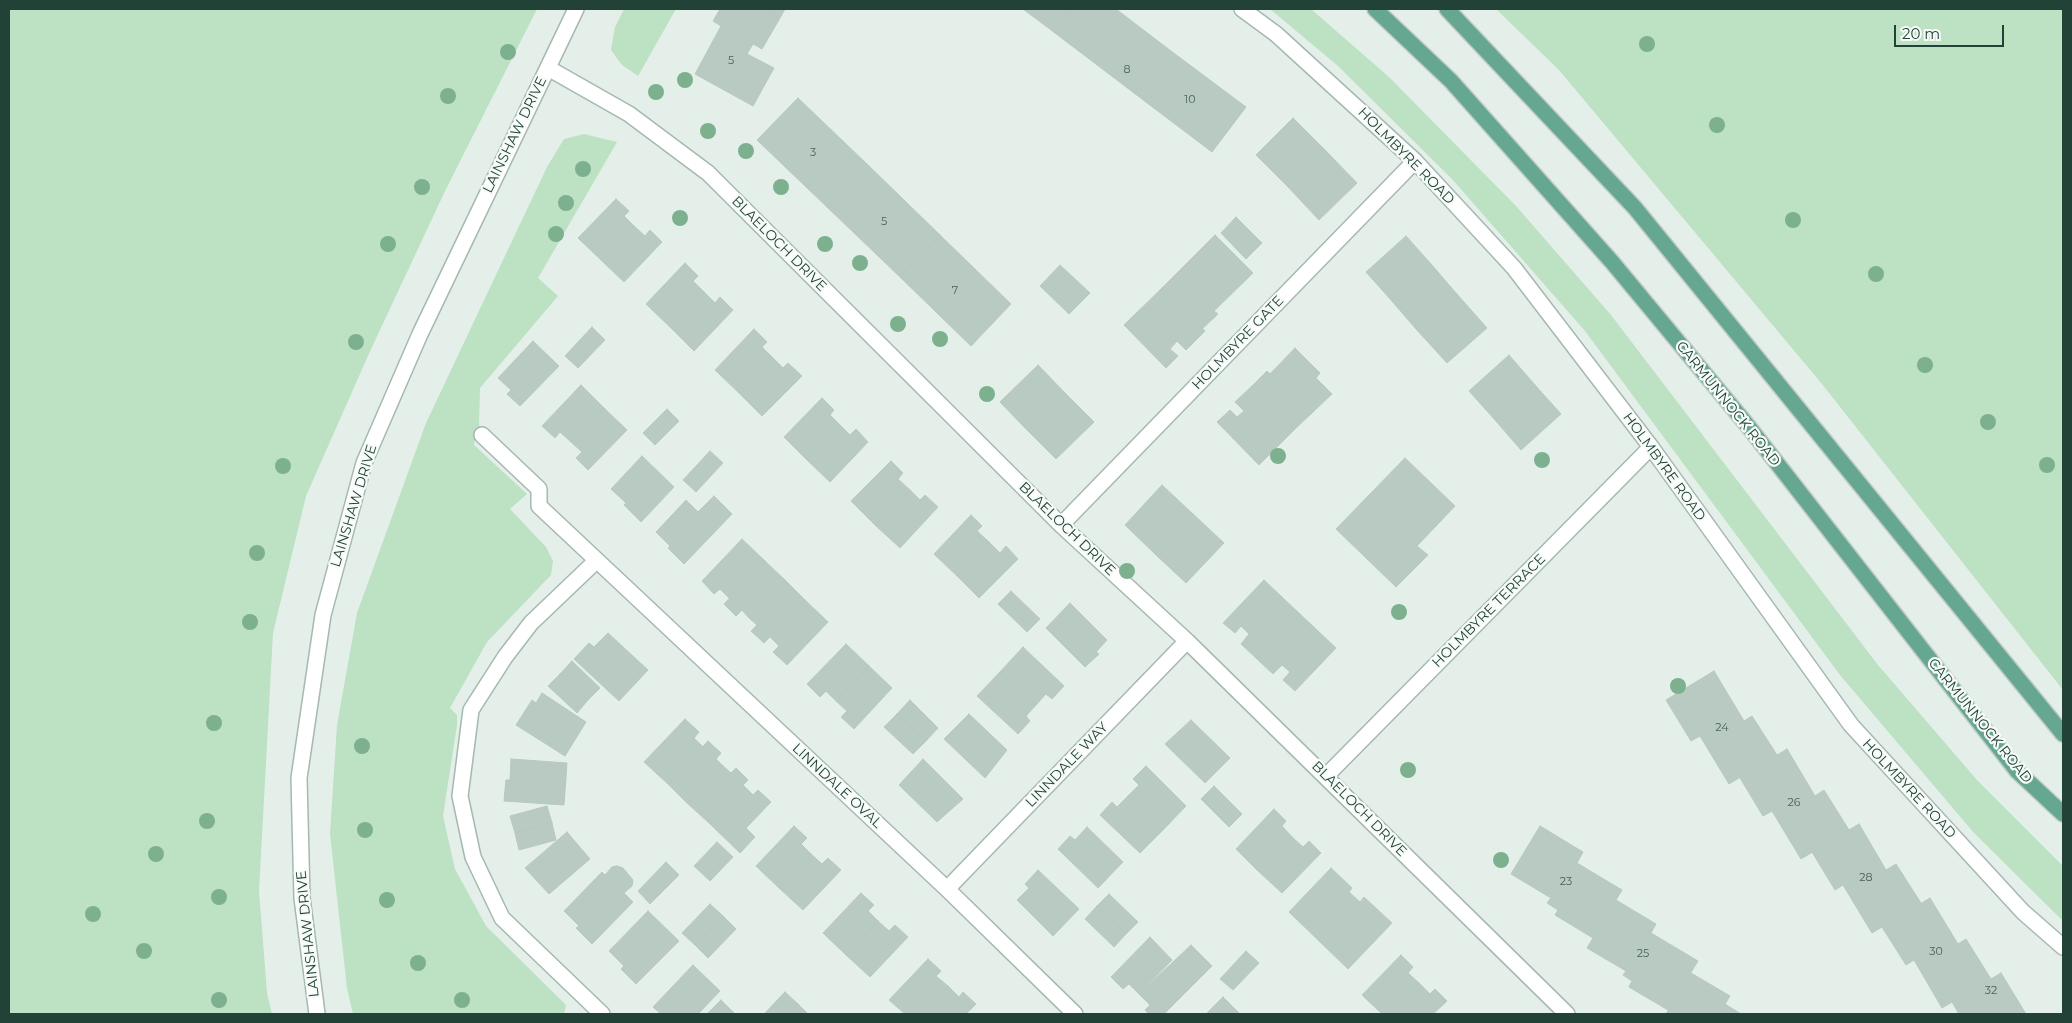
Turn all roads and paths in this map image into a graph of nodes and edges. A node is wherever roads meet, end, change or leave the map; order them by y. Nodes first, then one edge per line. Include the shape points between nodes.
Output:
1 (576, 9) edge
2 (1242, 9) edge
3 (1375, 9) edge
4 (1447, 9) edge
5 (548, 68) junction
6 (1415, 161) junction
7 (482, 436) dead end
8 (1651, 447) junction
9 (1061, 525) junction
10 (596, 562) junction
11 (1187, 641) junction
12 (2063, 734) edge
13 (1326, 776) junction
14 (2063, 814) edge
15 (947, 889) junction
16 (2063, 947) edge
17 (317, 1014) edge
18 (602, 1014) edge
19 (1075, 1014) edge
20 (1567, 1014) edge

1 - 5 street, LAINSHAW DRIVE
2 - 6 street, HOLMBYRE ROAD via 1276,34
3 - 14 main road, CARMUNNOCK ROAD via 1451,81 1612,262 1748,426 2017,771
4 - 12 main road via 1635,208
5 - 9 street, BLAELOCH DRIVE via 629,114 708,173
5 - 17 street, LAINSHAW DRIVE via 420,334 364,463 323,615 300,778 302,898
6 - 8 street, HOLMBYRE ROAD via 1514,268
6 - 9 street, HOLMBYRE GATE
7 - 10 street, LINNDALE OVAL via 539,489 538,506
8 - 13 street, HOLMBYRE TERRACE
8 - 16 street, HOLMBYRE ROAD via 1851,725 2023,912
9 - 11 street, BLAELOCH DRIVE
10 - 15 street, LINNDALE OVAL
10 - 18 street via 531,623 471,710 460,796 473,858 502,918
11 - 13 street, BLAELOCH DRIVE
11 - 15 street, LINNDALE WAY
13 - 20 street, BLAELOCH DRIVE
15 - 19 street, LINNDALE OVAL

